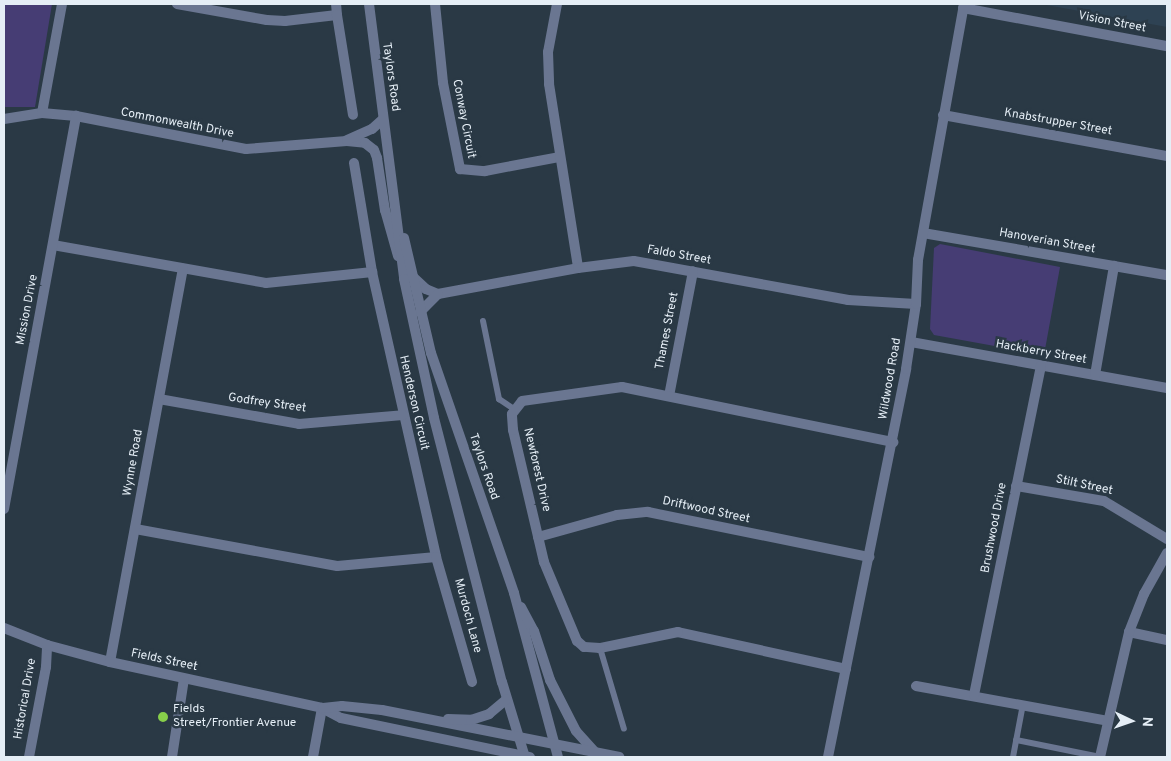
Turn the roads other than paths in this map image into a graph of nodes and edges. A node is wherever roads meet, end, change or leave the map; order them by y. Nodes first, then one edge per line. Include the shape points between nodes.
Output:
1 (62, 4) edge
2 (177, 4) edge
3 (336, 4) edge
4 (369, 4) edge
5 (435, 4) edge
6 (557, 4) edge
7 (964, 6) edge
8 (338, 15) junction
9 (1167, 46) edge
10 (42, 113) junction
11 (353, 115) dead end
12 (943, 115) junction
13 (76, 116) junction
14 (4, 119) edge
15 (384, 119) junction
16 (346, 141) junction
17 (1167, 156) edge
18 (559, 157) junction
19 (354, 163) dead end
20 (923, 233) junction
21 (53, 245) junction
22 (1114, 266) junction
23 (578, 268) junction
24 (183, 269) junction
25 (693, 271) junction
26 (372, 272) junction
27 (1167, 275) edge
28 (409, 278) junction
29 (438, 294) junction
30 (916, 304) junction
31 (420, 312) junction
32 (483, 321) dead end
33 (911, 342) junction
34 (1040, 366) junction
35 (1094, 376) junction
36 (1167, 388) edge
37 (669, 396) junction
38 (159, 399) junction
39 (514, 409) junction
40 (403, 415) junction
41 (893, 442) junction
42 (1016, 486) junction
43 (4, 510) edge
44 (135, 529) junction
45 (538, 537) junction
46 (1167, 539) edge
47 (1167, 553) edge
48 (869, 557) junction
49 (436, 558) junction
50 (514, 593) junction
51 (4, 628) edge
52 (1129, 632) junction
53 (1167, 640) edge
54 (47, 645) junction
55 (600, 648) junction
56 (110, 662) junction
57 (846, 669) junction
58 (184, 678) junction
59 (472, 682) dead end
60 (916, 686) dead end
61 (974, 695) junction
62 (507, 698) junction
63 (1023, 704) junction
64 (322, 708) junction
65 (422, 719) junction
66 (1108, 721) junction
67 (624, 729) dead end
68 (519, 738) junction
69 (1016, 740) junction
70 (554, 744) junction
71 (477, 746) junction
72 (595, 752) junction
73 (29, 757) edge
74 (172, 757) edge
75 (313, 757) edge
76 (491, 757) edge
77 (527, 757) edge
78 (558, 757) edge
79 (619, 757) edge
80 (828, 757) edge
81 (1013, 757) edge
82 (1100, 757) edge
83 (1104, 757) edge

1 - 10 street
2 - 8 street via 267,20
3 - 8 street
4 - 15 street, Taylors Road
5 - 18 street, Conway Circuit via 443,83 460,169 485,171
6 - 18 street via 548,52
7 - 9 street, Vision Street
7 - 12 street, Wildwood Road
8 - 11 street
10 - 13 street, Commonwealth Drive
10 - 14 street, Commonwealth Drive
12 - 17 street, Knabstrupper Street
12 - 20 street, Wildwood Road
13 - 16 street, Commonwealth Drive via 246,149
13 - 21 street, Mission Drive
15 - 16 street, Commonwealth Drive via 365,133
15 - 28 street, Taylors Road
16 - 28 street, Commonwealth Drive via 365,143 374,150 385,210
18 - 23 street
19 - 26 street, Henderson Circuit
20 - 22 street, Hanoverian Street
20 - 30 street, Wildwood Road
21 - 24 street
21 - 43 street, Mission Drive
22 - 27 street, Hanoverian Street
22 - 35 street
23 - 25 street, Faldo Street via 634,261
23 - 29 street, Faldo Street
24 - 26 street via 266,283
24 - 38 street, Wynne Road
25 - 30 street, Faldo Street via 848,300
25 - 37 street, Thames Street
26 - 40 street, Henderson Circuit
28 - 29 street
28 - 31 street, Taylors Road
28 - 62 street, Taylors Road via 434,418
29 - 31 street
30 - 33 street, Wildwood Road
31 - 50 street, Taylors Road via 445,398
32 - 39 lane via 499,399
33 - 34 street, Hackberry Street
33 - 41 street, Wildwood Road
34 - 35 street, Hackberry Street
34 - 42 street, Brushwood Drive
35 - 36 street, Hackberry Street
37 - 39 street via 612,387 522,401
37 - 41 street
38 - 40 street, Godfrey Street via 300,424
38 - 44 street, Wynne Road
39 - 45 street, Newforest Drive via 513,430
40 - 49 street, Henderson Circuit
41 - 48 street, Wildwood Road
42 - 46 street, Stilt Street via 1104,501
42 - 61 street, Brushwood Drive
44 - 49 street via 337,566
44 - 56 street, Wynne Road
45 - 48 street, Driftwood Street via 617,515 648,512
45 - 55 street, Newforest Drive via 556,594 577,641 584,647
47 - 52 street via 1144,594
48 - 57 street, Wildwood Road
49 - 59 street, Murdoch Lane
50 - 70 street, Taylors Road
50 - 72 street via 534,631 550,680 576,731
51 - 54 street, Fields Street
52 - 53 street
52 - 66 street
54 - 56 street, Fields Street
54 - 73 street, Historical Drive via 46,667
55 - 57 street, Newforest Drive via 678,632
55 - 67 lane
56 - 58 street, Fields Street
57 - 80 street, Wildwood Road
58 - 64 street, Fields Street
58 - 74 street
60 - 61 street
61 - 63 street
62 - 65 street via 489,714 471,720
62 - 68 street, Taylors Road
63 - 66 street
63 - 69 lane
64 - 65 street, Fields Street via 350,707
64 - 71 street, Fields Street via 341,718
64 - 75 street
65 - 68 street, Fields Street
66 - 82 street
68 - 70 street, Fields Street
68 - 77 street, Taylors Road
69 - 81 lane
69 - 82 lane
70 - 72 street, Fields Street
70 - 78 street, Taylors Road
71 - 76 street
71 - 77 street, Fields Street
72 - 79 street, Fields Street
82 - 83 street

